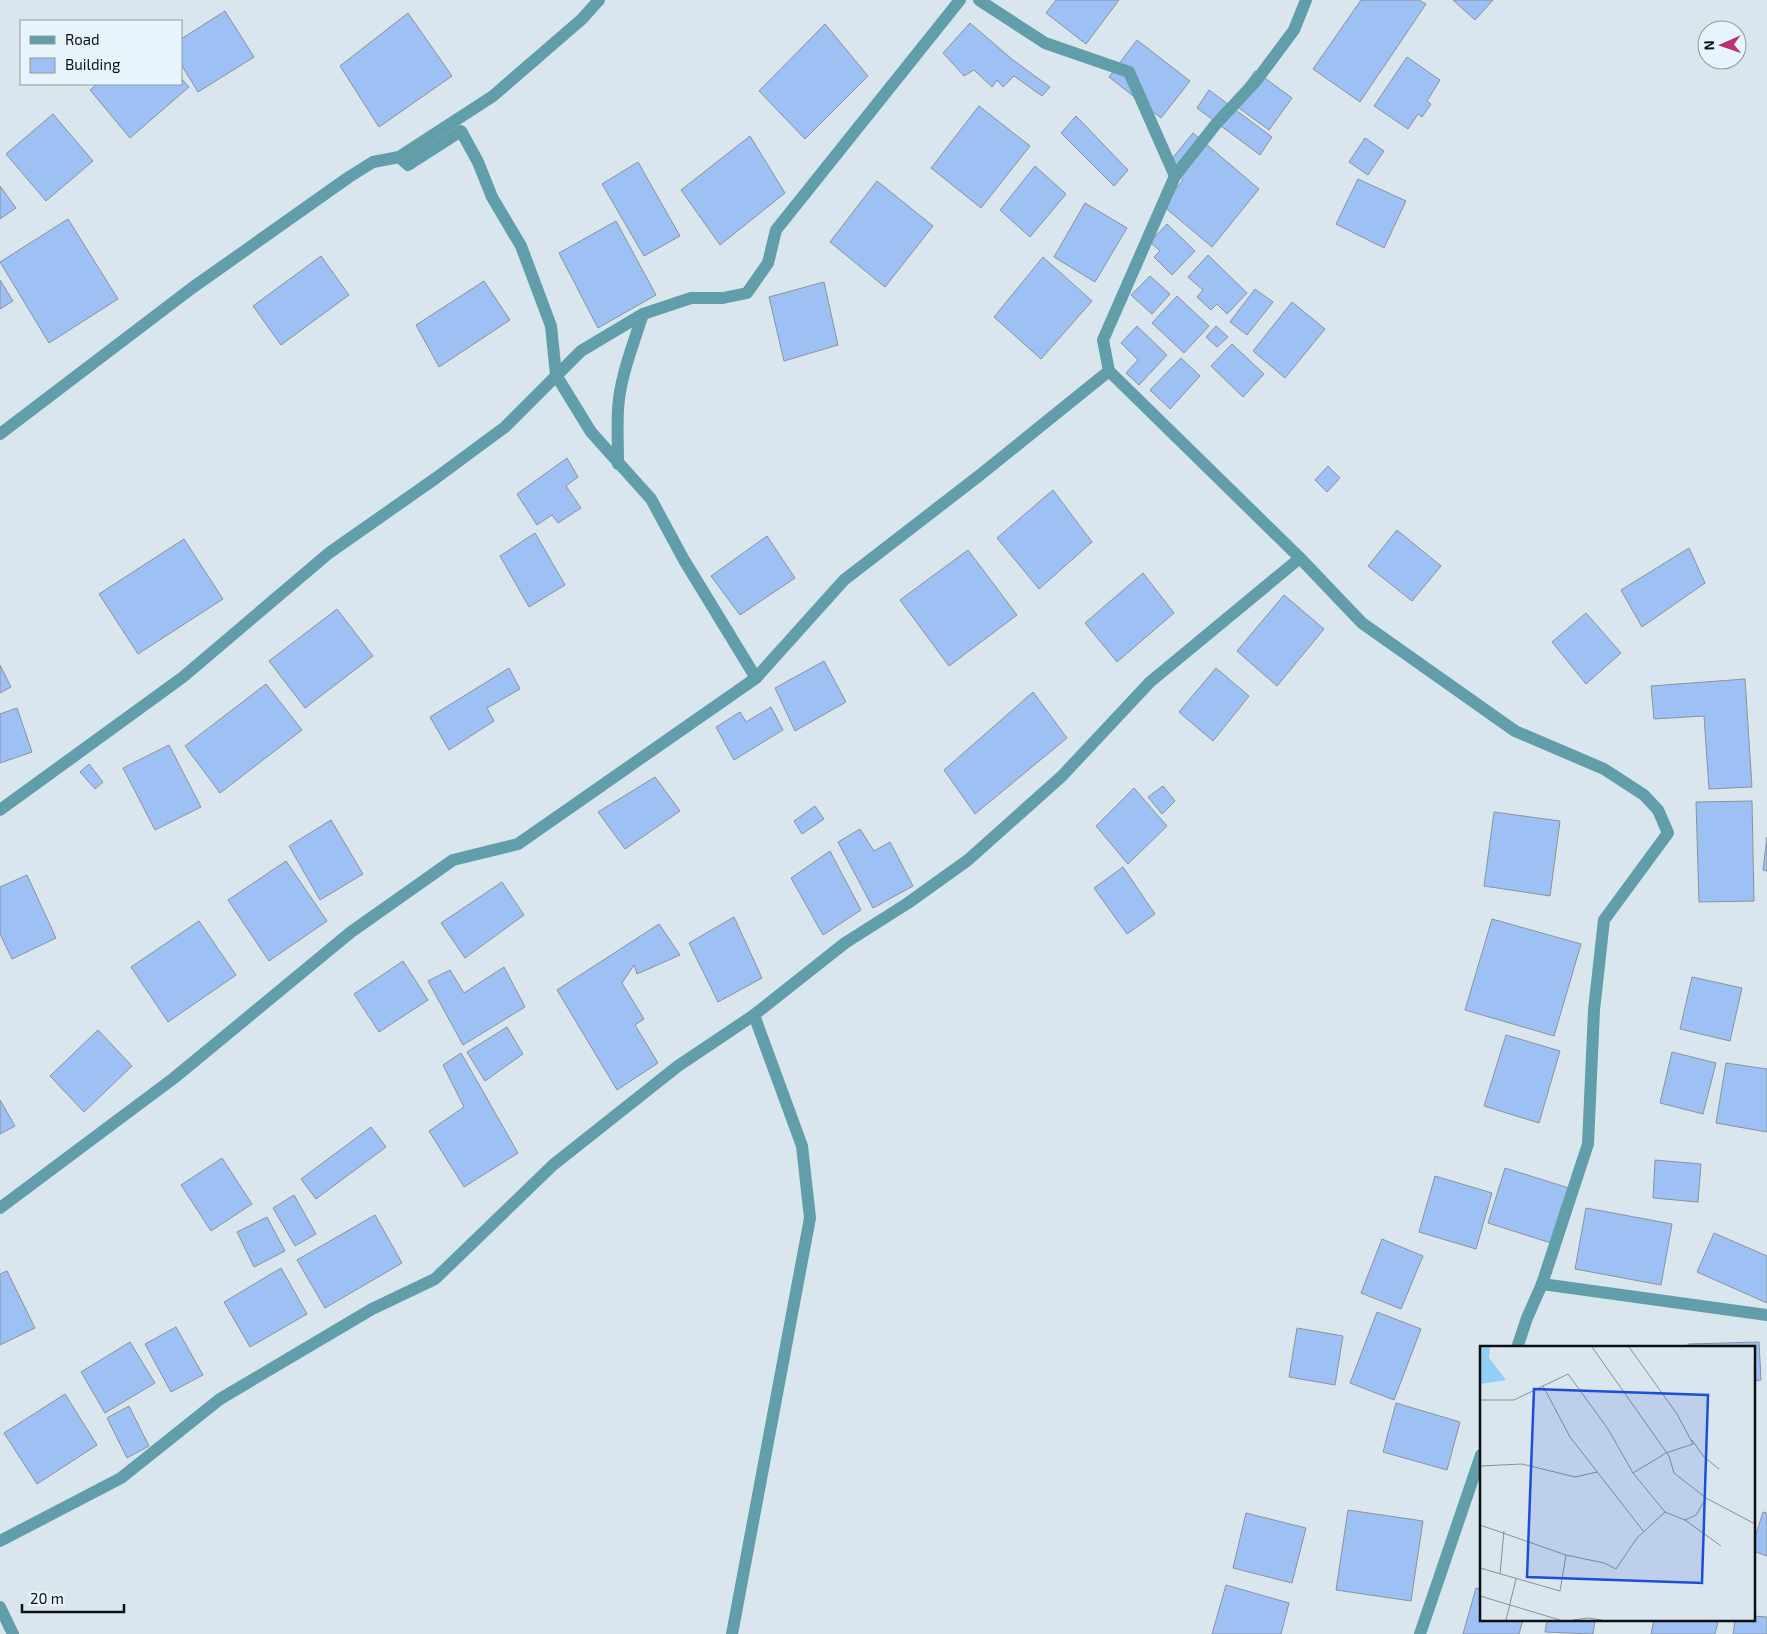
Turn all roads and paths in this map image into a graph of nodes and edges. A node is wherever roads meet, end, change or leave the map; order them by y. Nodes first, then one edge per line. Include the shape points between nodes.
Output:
1 (599, 0) edge
2 (960, 0) edge
3 (978, 0) edge
4 (1306, 0) edge
5 (399, 157) junction
6 (1175, 176) junction
7 (643, 314) junction
8 (1109, 371) junction
9 (556, 375) junction
10 (0, 434) edge
11 (618, 464) junction
12 (1300, 558) junction
13 (756, 678) junction
14 (0, 810) edge
15 (754, 1015) junction
16 (0, 1208) edge
17 (1542, 1284) junction
18 (1767, 1315) edge
19 (1518, 1346) edge
20 (1480, 1459) edge
21 (0, 1541) edge
22 (0, 1607) edge
23 (13, 1634) edge
24 (732, 1634) edge
25 (1420, 1634) edge

1 - 5 street via 582,19 493,96
2 - 7 street via 776,230 768,263 746,293 723,298 691,298
3 - 6 street via 1044,43 1129,72
4 - 6 street via 1294,30 1256,82 1216,124
5 - 9 street via 408,165 461,131 492,197 521,246 551,326
5 - 10 street via 372,162 349,177 192,288
6 - 8 street via 1103,340
7 - 9 street via 581,351
7 - 11 street via 627,363 618,408
8 - 12 street
8 - 13 street via 844,580
9 - 11 street via 591,432
9 - 14 street via 505,427 329,553 183,677
11 - 13 street via 650,499
12 - 15 street via 1150,682 1062,776 968,860 845,944
12 - 17 street via 1362,623 1515,731 1604,769 1644,795 1658,810 1668,833 1604,920 1594,1010 1588,1144
13 - 16 street via 518,844 453,860 351,932 174,1078
15 - 21 street via 678,1066 554,1164 435,1279 372,1309 220,1399 122,1478
15 - 24 street via 802,1146 810,1218
17 - 18 street
17 - 19 street
20 - 25 street
22 - 23 street

